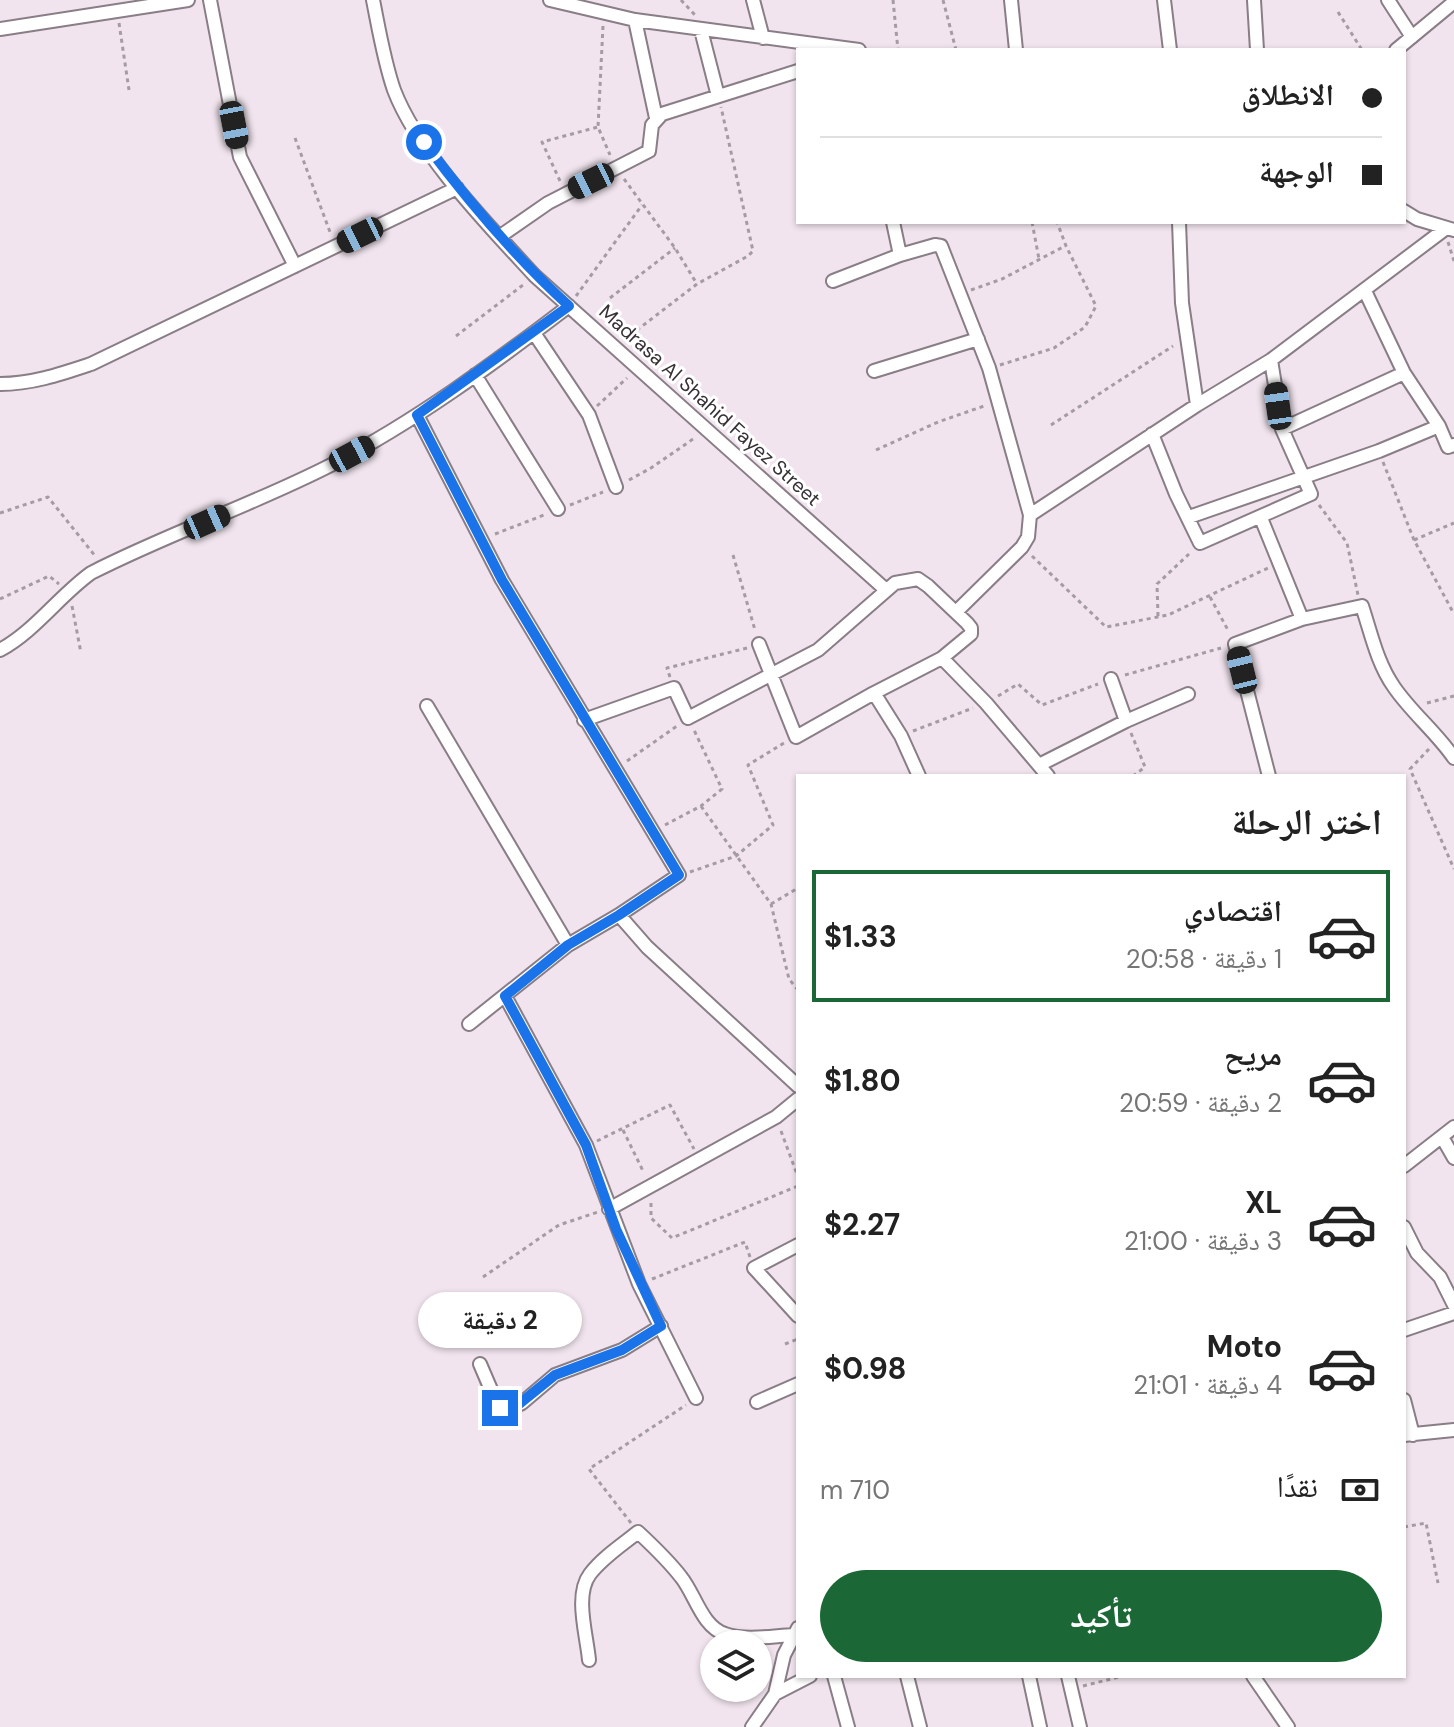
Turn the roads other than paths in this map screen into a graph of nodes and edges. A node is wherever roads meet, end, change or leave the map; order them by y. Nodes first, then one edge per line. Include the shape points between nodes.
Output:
1 (188, 0) edge
2 (210, 0) edge
3 (373, 0) edge
4 (550, 0) edge
5 (753, 0) edge
6 (1011, 0) edge
7 (1164, 0) edge
8 (1254, 0) edge
9 (1388, 0) edge
10 (1454, 2) edge
11 (635, 20) junction
12 (0, 29) edge
13 (701, 30) junction
14 (1412, 37) junction
15 (763, 38) junction
16 (837, 48) edge
17 (1016, 48) edge
18 (1170, 48) edge
19 (1257, 48) edge
20 (1398, 48) edge
21 (796, 72) edge
22 (718, 96) junction
23 (656, 118) junction
24 (457, 188) junction
25 (1406, 212) edge
26 (893, 224) edge
27 (1179, 224) edge
28 (1449, 230) edge
29 (499, 237) junction
30 (900, 255) junction
31 (295, 266) junction
32 (833, 281) dead end
33 (1365, 291) junction
34 (569, 306) junction
35 (534, 333) junction
36 (978, 339) junction
37 (1271, 360) junction
38 (874, 371) dead end
39 (1404, 373) junction
40 (475, 375) junction
41 (0, 384) edge
42 (1197, 405) junction
43 (417, 415) junction
44 (1439, 426) junction
45 (1282, 429) junction
46 (1152, 434) junction
47 (1454, 445) edge
48 (1303, 477) junction
49 (616, 487) road end
50 (558, 509) road end
51 (1030, 515) junction
52 (1189, 517) junction
53 (1261, 518) junction
54 (886, 590) junction
55 (956, 612) junction
56 (1302, 619) junction
57 (759, 644) road end
58 (0, 650) edge
59 (942, 658) junction
60 (771, 674) junction
61 (1111, 679) road end
62 (874, 693) junction
63 (1188, 694) dead end
64 (427, 706) dead end
65 (584, 720) junction
66 (1126, 721) junction
67 (1454, 758) edge
68 (1039, 765) junction
69 (918, 774) edge
70 (1046, 774) edge
71 (1268, 774) edge
72 (619, 915) junction
73 (568, 945) junction
74 (505, 996) junction
75 (469, 1024) dead end
76 (796, 1084) edge
77 (796, 1101) edge
78 (1454, 1127) edge
79 (1442, 1137) junction
80 (1454, 1158) edge
81 (1406, 1164) edge
82 (609, 1209) junction
83 (1406, 1231) edge
84 (796, 1246) edge
85 (1454, 1305) edge
86 (1454, 1313) edge
87 (796, 1314) edge
88 (661, 1326) junction
89 (1406, 1328) edge
90 (480, 1364) dead end
91 (796, 1385) edge
92 (696, 1398) road end
93 (757, 1402) dead end
94 (1406, 1414) edge
95 (1454, 1430) edge
96 (1409, 1435) edge
97 (796, 1631) edge
98 (589, 1660) dead end
99 (806, 1678) edge
100 (835, 1678) edge
101 (908, 1678) edge
102 (1029, 1678) edge
103 (1254, 1678) edge
104 (1070, 1682) edge
105 (775, 1694) junction
106 (752, 1727) edge
107 (848, 1727) edge
108 (920, 1727) edge
109 (1040, 1727) edge
110 (1080, 1727) edge
111 (1288, 1727) edge

1 - 12 street
2 - 31 street via 240,157
3 - 24 street, Madrasa Al Shahid Fayez Street via 395,91 407,118
4 - 11 street
5 - 15 street
6 - 17 street
7 - 18 street
8 - 19 street
9 - 14 street
10 - 14 street
11 - 13 street
11 - 23 street
13 - 15 street
13 - 22 street
14 - 20 street
15 - 16 street
21 - 22 street
22 - 23 street
23 - 29 street via 649,151 565,193
24 - 29 street, Madrasa Al Shahid Fayez Street
24 - 31 street
25 - 28 street
26 - 30 street
27 - 42 street via 1186,337
28 - 33 street
29 - 34 street, Madrasa Al Shahid Fayez Street
30 - 32 street
30 - 36 street via 941,246
31 - 41 street via 91,364
33 - 37 street
33 - 39 street
34 - 35 street
34 - 54 street, Madrasa Al Shahid Fayez Street
35 - 40 street
35 - 49 street via 589,415
36 - 38 street
36 - 51 street
37 - 42 street
37 - 45 street
39 - 44 street
39 - 45 street
40 - 43 street
40 - 50 street
42 - 46 street
43 - 58 street via 284,488 104,566
43 - 65 street via 480,540
44 - 47 street via 1448,447
44 - 48 street
45 - 48 street
46 - 51 street
46 - 52 street
48 - 52 street
48 - 53 street via 1311,494
51 - 55 street via 1022,547
52 - 53 street via 1200,543
53 - 56 street
54 - 55 street via 918,579
54 - 60 street via 818,650
55 - 59 street via 971,634
56 - 67 street via 1362,606 1386,673
56 - 71 street via 1235,644
57 - 60 street
59 - 62 street
59 - 68 street
60 - 62 street via 796,737
60 - 65 street via 688,718 674,688
61 - 66 street
62 - 69 street
63 - 66 street
64 - 73 street
65 - 72 street via 679,875
66 - 68 street
68 - 70 street
72 - 73 street
72 - 76 street
73 - 74 street
74 - 75 street
74 - 82 street via 586,1145
77 - 82 street via 776,1117
78 - 79 street
79 - 80 street
79 - 81 street
82 - 88 street
83 - 85 street
84 - 87 street via 754,1268
86 - 89 street
88 - 90 street via 622,1350 555,1375 508,1410 498,1406
88 - 92 street
91 - 93 street
94 - 96 street
95 - 96 street
97 - 98 street via 739,1637 716,1630 692,1591 638,1532 586,1581
97 - 105 street
99 - 105 street
100 - 107 street
101 - 108 street
102 - 109 street
103 - 111 street
104 - 110 street
105 - 106 street

